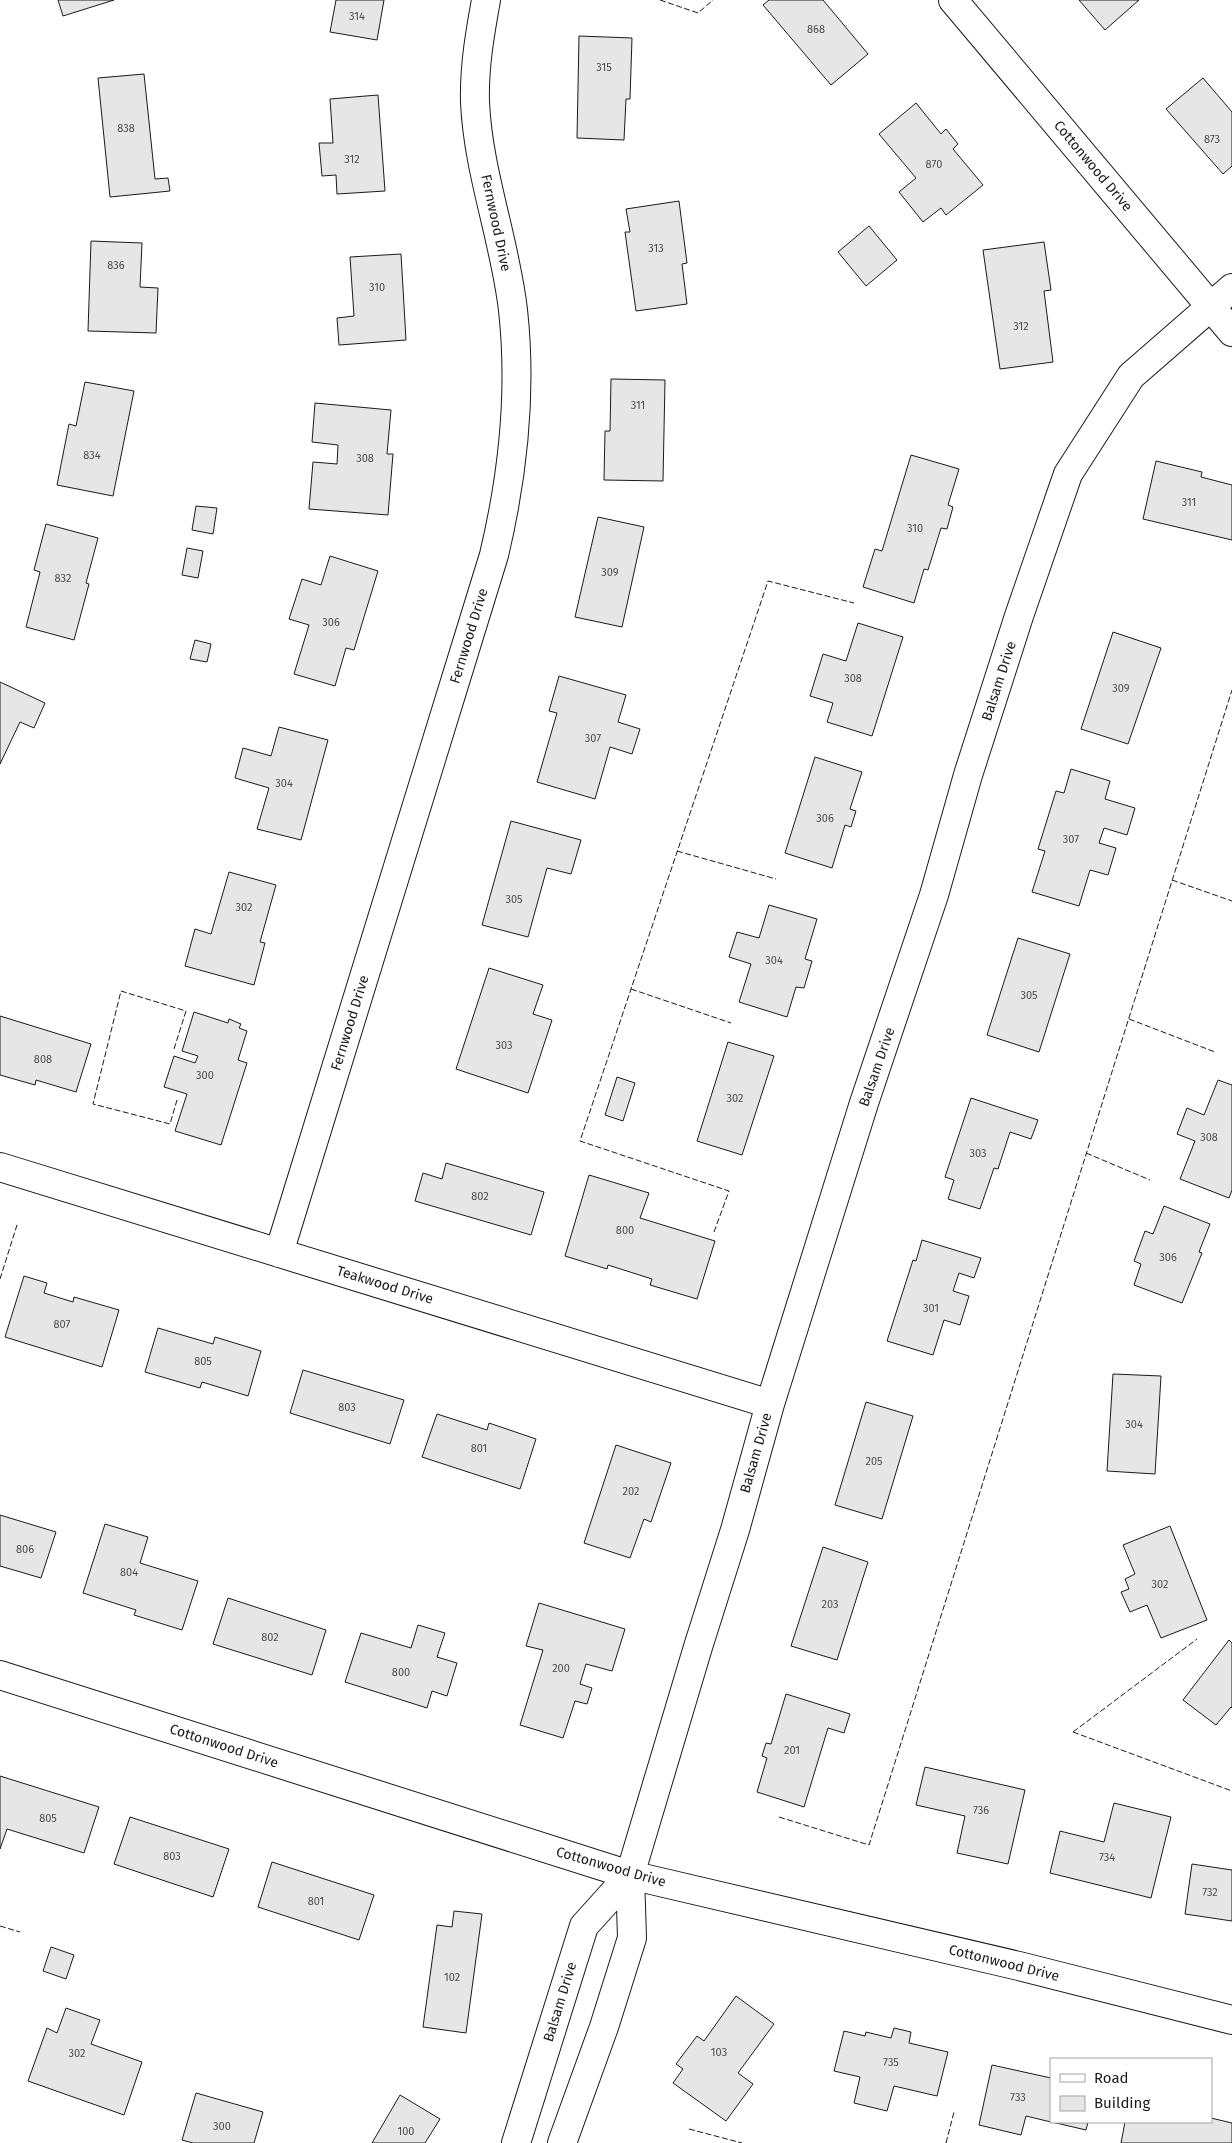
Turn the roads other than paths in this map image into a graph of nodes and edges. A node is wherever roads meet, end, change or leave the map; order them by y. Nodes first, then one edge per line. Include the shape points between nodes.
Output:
1 (486, 0) edge
2 (953, 0) edge
3 (1232, 288) edge
4 (1211, 307) junction
5 (1232, 332) edge
6 (0, 1167) edge
7 (279, 1253) junction
8 (770, 1404) junction
9 (0, 1675) edge
10 (630, 1874) junction
11 (1232, 2020) edge
12 (516, 2143) edge
13 (562, 2143) edge

1 - 7 street, Fernwood Drive via 477,53 475,101 480,143 513,308 517,350 512,451 501,524
2 - 4 street, Cottonwood Drive
3 - 4 street, Balsam Drive
4 - 5 street, Cottonwood Drive
4 - 8 street, Balsam Drive via 1131,376 1068,474 968,775 934,895 869,1088
6 - 7 street, Teakwood Drive
7 - 8 street, Teakwood Drive
8 - 10 street, Balsam Drive
9 - 10 street, Cottonwood Drive
10 - 11 street, Cottonwood Drive
10 - 12 street, Balsam Drive via 584,1926
10 - 13 street, Balsam Drive via 632,1938

